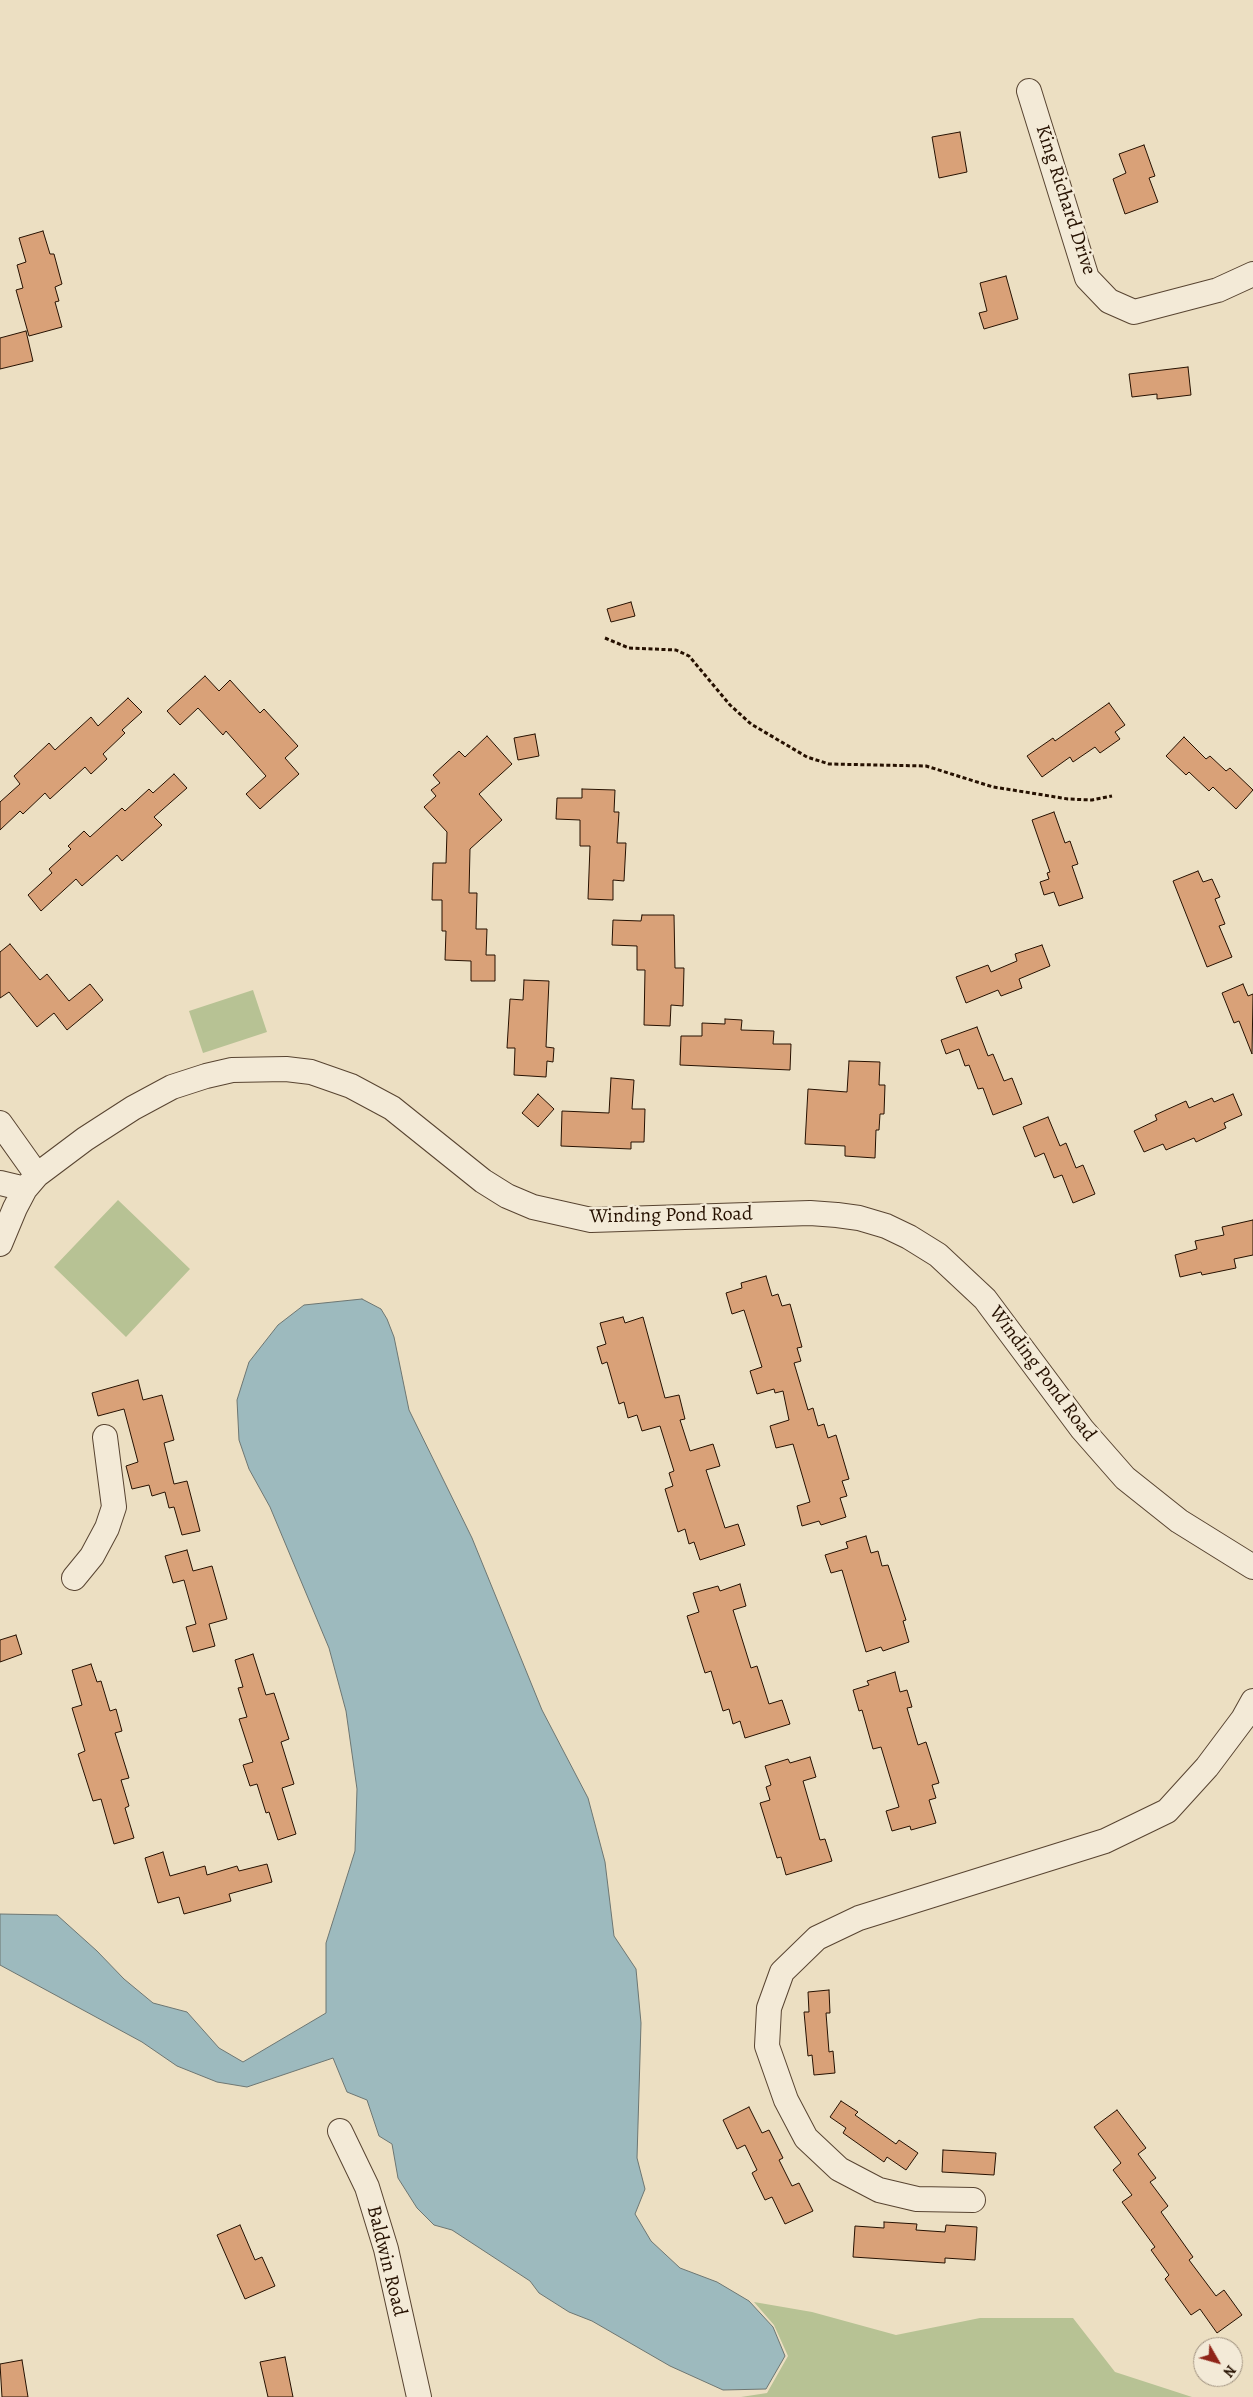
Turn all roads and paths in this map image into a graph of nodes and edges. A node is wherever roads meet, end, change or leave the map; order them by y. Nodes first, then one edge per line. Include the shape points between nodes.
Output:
1 (1029, 91) dead end
2 (1253, 274) edge
3 (605, 638) dead end
4 (1112, 796) dead end
5 (0, 1123) edge
6 (31, 1182) junction
7 (0, 1183) edge
8 (0, 1244) edge
9 (105, 1437) dead end
10 (1253, 1567) edge
11 (74, 1578) dead end
12 (1253, 1701) edge
13 (340, 2131) dead end
14 (973, 2200) dead end
15 (419, 2397) edge

1 - 2 street, King Richard Drive via 1087,278 1109,301 1134,312 1218,290
3 - 4 path via 629,648 676,650 689,656 730,705 751,724 807,757 829,764 926,766 993,786 1068,799 1092,800
5 - 6 street
6 - 7 street
6 - 8 street, Winding Pond Road via 14,1208
6 - 10 street, Winding Pond Road via 85,1139 172,1087 232,1070 286,1068 311,1072 351,1086 392,1108 483,1181 507,1196 561,1215 617,1221 810,1213 860,1218 886,1226 938,1255 985,1298 1082,1429 1125,1478 1178,1521
9 - 11 street via 114,1507 108,1528
12 - 14 street via 1207,1767 1167,1811 1105,1841 859,1918 817,1938 782,1972 768,2008 767,2046 786,2100 806,2138 839,2169 879,2190 917,2199
13 - 15 street, Baldwin Road via 367,2187 386,2249

